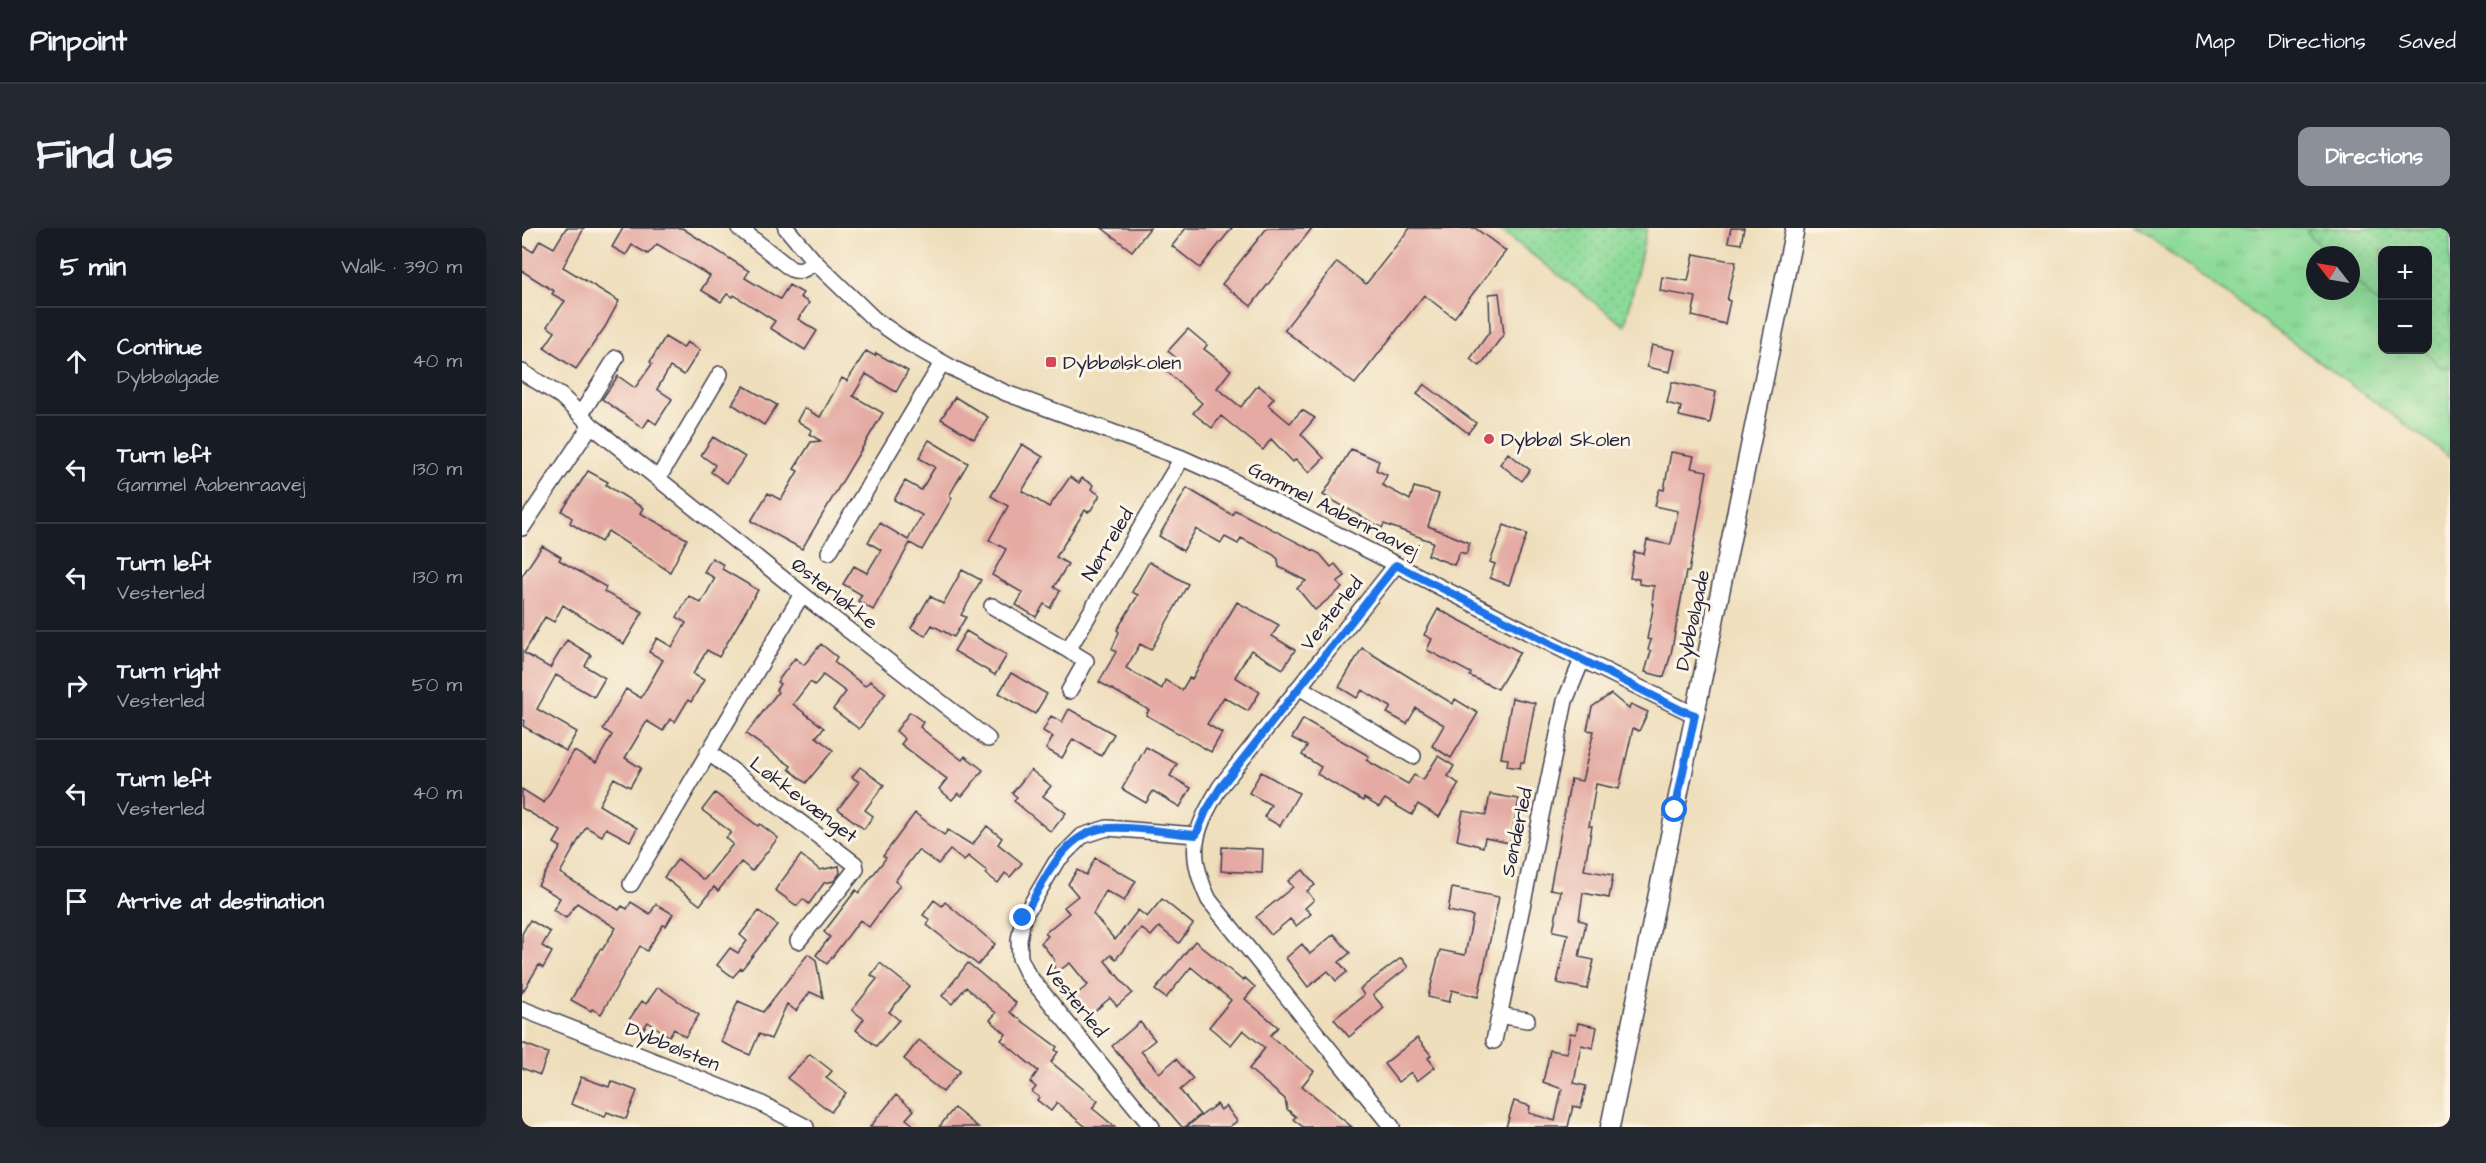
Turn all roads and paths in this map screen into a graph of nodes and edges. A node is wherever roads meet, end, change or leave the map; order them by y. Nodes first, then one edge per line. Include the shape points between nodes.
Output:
1 (739, 228) edge
2 (786, 228) edge
3 (1795, 228) edge
4 (815, 262) junction
5 (616, 358) dead end
6 (942, 363) junction
7 (522, 372) edge
8 (720, 374) dead end
9 (586, 419) junction
10 (1182, 458) junction
11 (658, 477) junction
12 (522, 528) edge
13 (829, 552) dead end
14 (1396, 565) junction
15 (802, 594) junction
16 (992, 606) dead end
17 (1068, 650) junction
18 (1582, 660) junction
19 (1299, 687) junction
20 (1070, 691) dead end
21 (1695, 715) junction
22 (988, 740) dead end
23 (708, 752) junction
24 (1413, 756) dead end
25 (1196, 835) junction
26 (631, 884) dead end
27 (798, 941) dead end
28 (522, 1009) edge
29 (1499, 1014) junction
30 (1527, 1020) dead end
31 (1494, 1041) dead end
32 (806, 1127) edge
33 (1152, 1127) edge
34 (1392, 1127) edge
35 (1610, 1127) edge

1 - 4 street via 791,269 798,272
2 - 4 street, Gammel Aabenraavej
3 - 21 street, Dybbølgade
4 - 6 street, Gammel Aabenraavej via 874,318
5 - 9 street
6 - 10 street, Gammel Aabenraavej via 1006,393
6 - 13 street
7 - 9 street, Østerløkke via 561,396
8 - 11 street
9 - 11 street, Østerløkke
9 - 12 street
10 - 14 street, Gammel Aabenraavej
10 - 17 street, Nørreled
11 - 15 street, Østerløkke
14 - 18 street, Gammel Aabenraavej
14 - 19 street, Vesterled
15 - 22 street, Østerløkke
15 - 23 street
16 - 17 street
17 - 20 street via 1086,661
18 - 21 street, Gammel Aabenraavej
18 - 29 street, Sønderled via 1565,701
19 - 24 street
19 - 25 street, Vesterled via 1220,788
21 - 35 street, Dybbølgade
23 - 26 street
23 - 27 street, Løkkevænget via 855,864
25 - 33 street, Vesterled via 1107,828 1082,836 1056,862 1023,918 1019,940 1020,958 1028,975
25 - 34 street, Vesterled via 1195,861 1209,900
28 - 32 street, Dybbølsten via 758,1102
29 - 30 street
29 - 31 street, Sønderled

